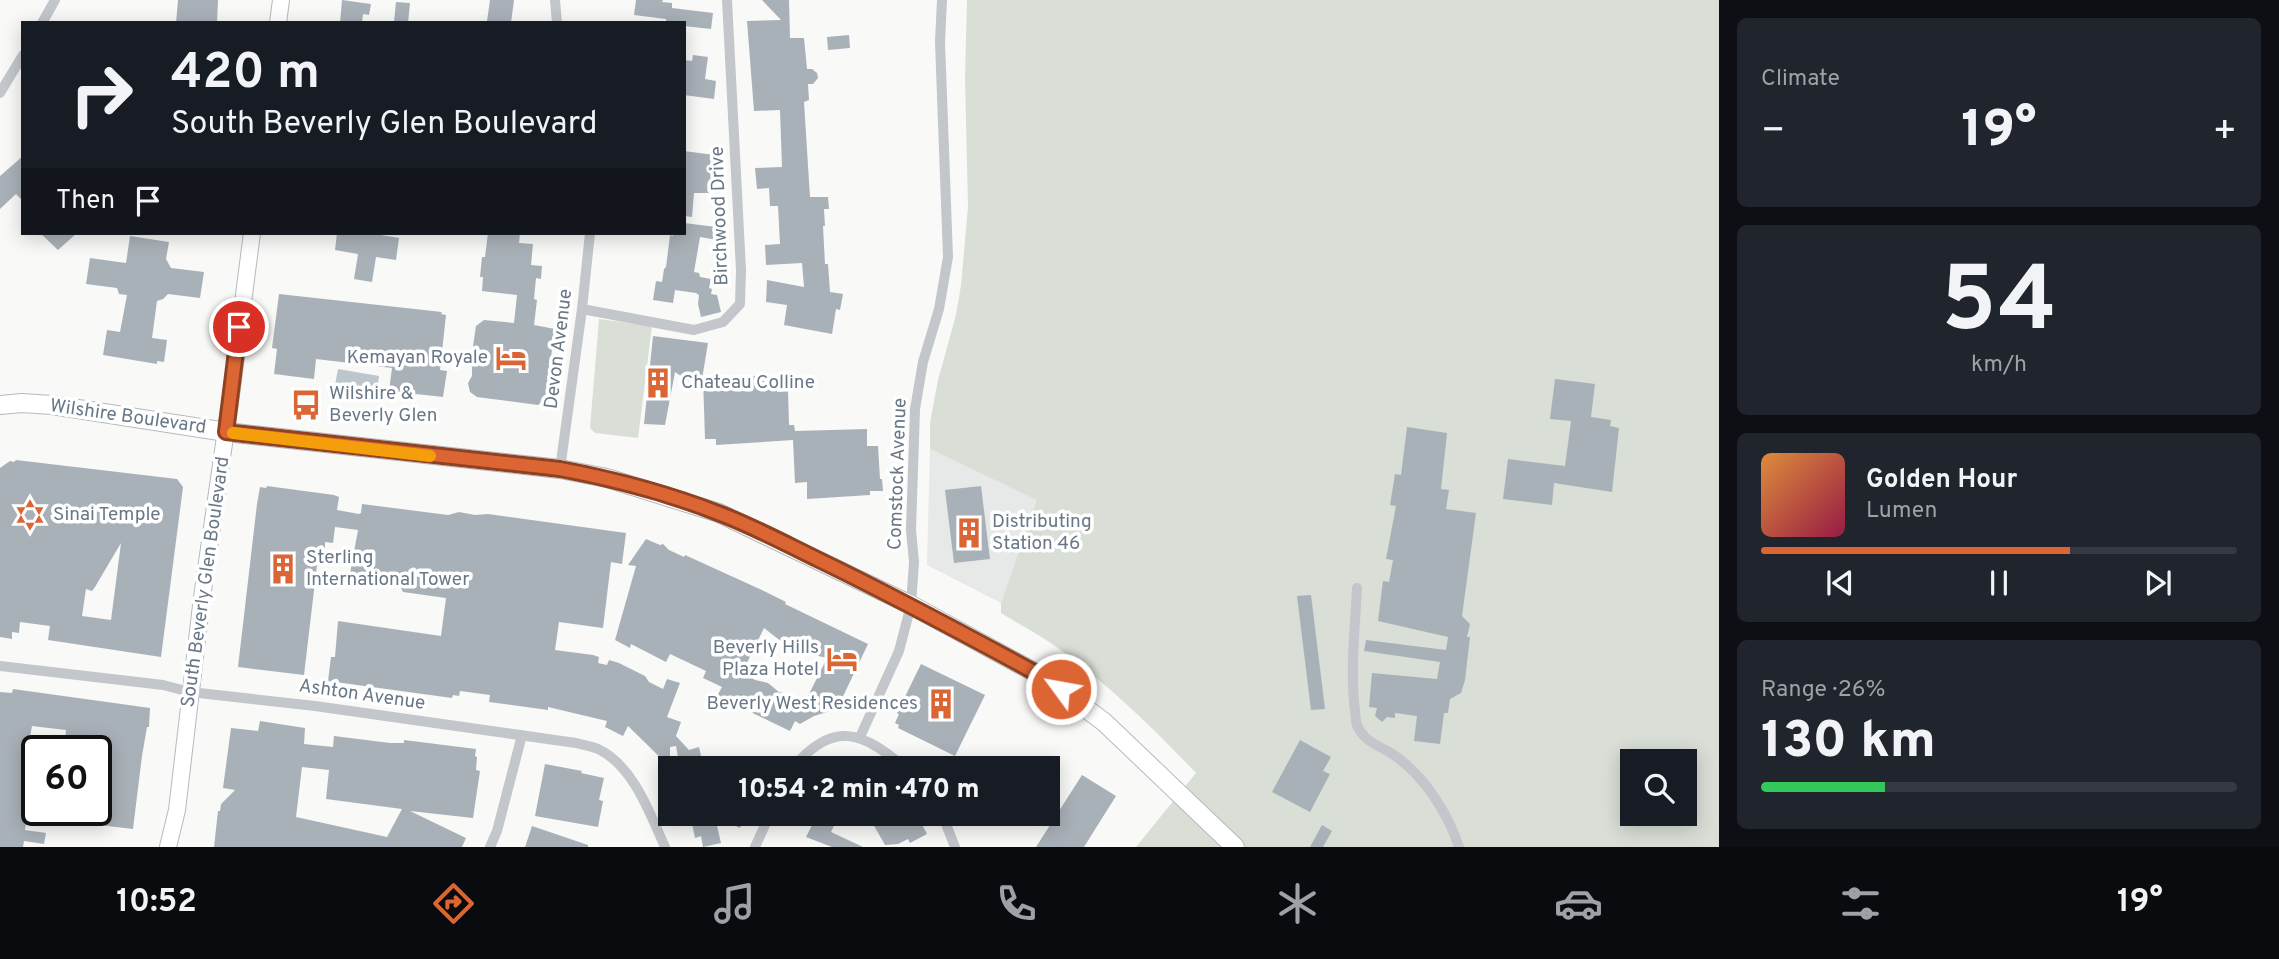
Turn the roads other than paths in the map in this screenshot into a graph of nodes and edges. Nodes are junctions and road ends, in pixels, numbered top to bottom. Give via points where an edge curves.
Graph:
1 (55, 0) edge
2 (281, 0) edge
3 (555, 0) edge
4 (727, 0) edge
5 (942, 0) edge
6 (43, 21) edge
7 (278, 21) edge
8 (557, 21) edge
9 (21, 58) edge
10 (0, 93) edge
11 (251, 235) edge
12 (590, 235) edge
13 (582, 309) junction
14 (0, 405) edge
15 (226, 432) junction
16 (560, 469) junction
17 (1357, 588) dead end
18 (911, 605) junction
19 (0, 666) edge
20 (190, 692) junction
21 (522, 735) junction
22 (860, 737) junction
23 (804, 756) edge
24 (888, 756) edge
25 (765, 826) edge
26 (947, 826) edge
27 (168, 847) edge
28 (490, 847) edge
29 (665, 847) edge
30 (755, 847) edge
31 (955, 847) edge
32 (1235, 847) edge
33 (1458, 847) edge

1 - 6 street
2 - 7 main road
3 - 8 street
4 - 13 street, Birchwood Drive via 740,304 723,322 694,330
5 - 18 street, Comstock Avenue via 948,257 915,409
9 - 10 street
11 - 15 main road, South Beverly Glen Boulevard
12 - 13 street, Devon Avenue
13 - 16 street, Devon Avenue
14 - 15 main road, Wilshire Boulevard via 52,405
15 - 16 main road, Wilshire Boulevard
15 - 20 main road, South Beverly Glen Boulevard
16 - 18 main road, Wilshire Boulevard via 607,478 719,513
17 - 33 street via 1352,684 1357,727 1413,771 1431,792 1452,826
18 - 22 street, Comstock Avenue via 899,651
18 - 32 main road, Wilshire Boulevard via 1076,699
19 - 20 street, Ashton Avenue
20 - 21 street, Ashton Avenue
20 - 27 main road, South Beverly Glen Boulevard via 177,810
21 - 28 street
21 - 29 street, Ashton Avenue via 588,746 620,765 643,798
22 - 23 street via 846,734 820,743
22 - 24 street
25 - 30 street
26 - 31 street

